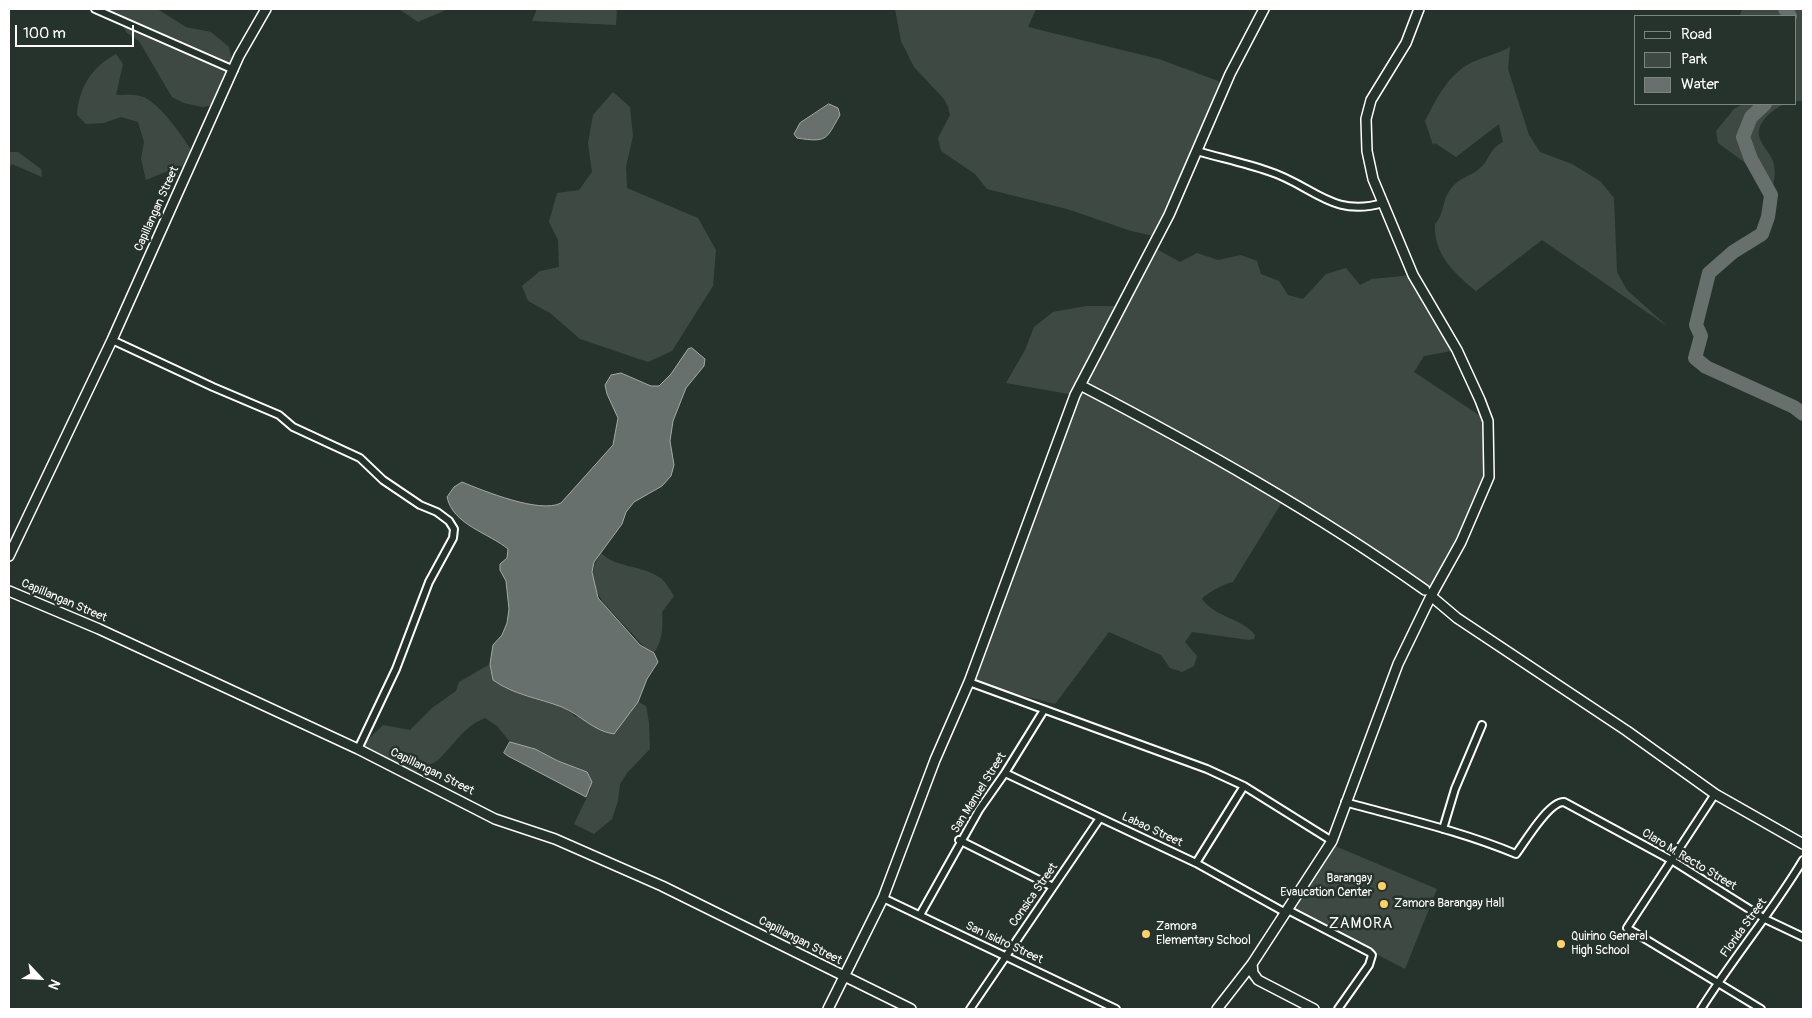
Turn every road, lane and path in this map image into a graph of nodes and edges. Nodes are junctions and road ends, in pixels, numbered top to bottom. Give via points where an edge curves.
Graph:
1 (95, 9) edge
2 (266, 9) edge
3 (1264, 9) edge
4 (1420, 9) edge
5 (234, 70) junction
6 (1197, 151) junction
7 (1383, 203) junction
8 (112, 340) junction
9 (1080, 385) junction
10 (9, 556) edge
11 (9, 591) edge
12 (1428, 593) junction
13 (969, 682) junction
14 (1044, 710) junction
15 (1482, 725) dead end
16 (358, 749) junction
17 (1005, 773) junction
18 (1244, 786) junction
19 (1715, 794) junction
20 (1345, 802) junction
21 (1100, 818) junction
22 (1443, 829) junction
23 (960, 840) junction
24 (1332, 841) junction
25 (1803, 844) edge
26 (1803, 860) edge
27 (1673, 861) junction
28 (1196, 863) junction
29 (1053, 887) junction
30 (883, 898) junction
31 (1287, 911) junction
32 (920, 915) junction
33 (1765, 918) junction
34 (1803, 937) edge
35 (1006, 956) junction
36 (1252, 964) junction
37 (844, 977) junction
38 (1718, 982) junction
39 (828, 1009) edge
40 (911, 1009) edge
41 (970, 1009) edge
42 (1116, 1009) edge
43 (1217, 1009) edge
44 (1314, 1009) edge
45 (1338, 1009) edge
46 (1701, 1009) edge
47 (1761, 1009) edge

1 - 5 street
2 - 5 street, Capillangan Street
3 - 6 street via 1230,74
4 - 7 street via 1406,43 1371,100 1366,119 1367,151
5 - 8 street, Capillangan Street
6 - 7 street via 1274,173 1330,202 1366,208
6 - 9 street via 1162,230
7 - 12 street via 1413,275 1457,350 1488,421 1489,477 1462,542
8 - 10 street, Capillangan Street
8 - 16 street via 279,415 293,427 348,452 452,525 453,538 432,577 396,669
9 - 12 street via 1247,475 1362,545
9 - 13 street
11 - 16 street, Capillangan Street via 99,629
12 - 19 street via 1457,618
12 - 20 street
13 - 14 street
13 - 30 street
14 - 17 street, San Manuel Street
14 - 18 street via 1161,750
15 - 22 street
16 - 37 street, Capillangan Street via 495,819 556,839 662,886
17 - 21 street, Labao Street
17 - 23 street, San Manuel Street
18 - 24 street
18 - 28 street
19 - 25 street
19 - 27 street
20 - 22 street
20 - 24 street
21 - 28 street, Labao Street
21 - 29 street, Consica Street
22 - 27 street, Claro M. Recto Street via 1516,854 1548,810 1564,802
23 - 29 street
23 - 32 street, San Manuel Street
24 - 31 street
26 - 33 street, Florida Street
27 - 33 street, Claro M. Recto Street
27 - 38 street via 1628,928
28 - 31 street, Labao Street
29 - 35 street, Consica Street
30 - 32 street, San Isidro Street
30 - 37 street
31 - 36 street
31 - 45 street, Labao Street via 1372,955 1369,965
32 - 35 street, San Isidro Street
33 - 34 street, Claro M. Recto Street
33 - 38 street, Florida Street
35 - 41 street, Consica Street
35 - 42 street, San Isidro Street
36 - 43 street
36 - 44 street via 1253,974 1258,980
37 - 39 street
37 - 40 street, Capillangan Street
38 - 46 street, Florida Street
38 - 47 street

